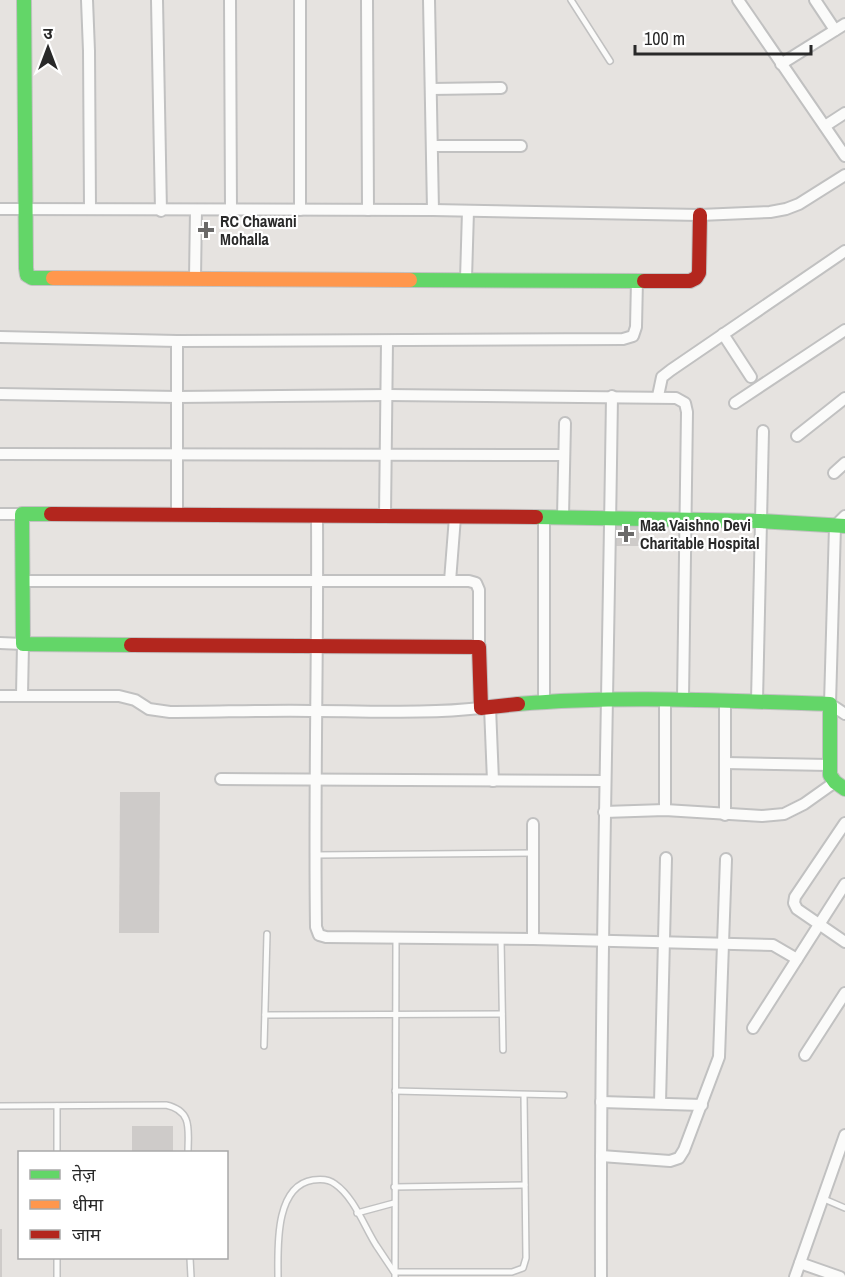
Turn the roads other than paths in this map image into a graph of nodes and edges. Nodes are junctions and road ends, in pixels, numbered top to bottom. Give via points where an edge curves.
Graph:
1 (24, 0) edge
2 (87, 0) edge
3 (157, 0) edge
4 (230, 0) edge
5 (300, 0) edge
6 (367, 0) edge
7 (429, 0) edge
8 (571, 0) edge
9 (738, 0) edge
10 (815, 0) edge
11 (840, 27) edge
12 (610, 61) dead end
13 (781, 64) junction
14 (501, 88) dead end
15 (431, 89) junction
16 (845, 113) edge
17 (825, 126) junction
18 (432, 146) junction
19 (521, 146) dead end
20 (845, 156) edge
21 (845, 175) edge
22 (0, 209) edge
23 (25, 209) junction
24 (90, 209) junction
25 (196, 210) junction
26 (231, 210) junction
27 (300, 210) junction
28 (368, 210) junction
29 (433, 210) junction
30 (161, 211) junction
31 (468, 211) junction
32 (700, 215) junction
33 (845, 251) edge
34 (195, 278) junction
35 (466, 279) junction
36 (637, 280) junction
37 (845, 330) edge
38 (723, 334) junction
39 (0, 338) edge
40 (177, 341) junction
41 (387, 341) junction
42 (751, 377) dead end
43 (0, 394) edge
44 (388, 395) junction
45 (612, 396) junction
46 (658, 396) junction
47 (177, 397) junction
48 (845, 398) edge
49 (735, 403) dead end
50 (565, 423) dead end
51 (763, 430) dead end
52 (796, 436) dead end
53 (387, 453) junction
54 (0, 454) edge
55 (176, 454) junction
56 (564, 455) junction
57 (845, 464) edge
58 (834, 473) dead end
59 (0, 514) edge
60 (22, 514) junction
61 (177, 515) junction
62 (386, 516) junction
63 (317, 517) junction
64 (455, 517) junction
65 (563, 517) junction
66 (544, 518) junction
67 (610, 519) junction
68 (686, 519) junction
69 (760, 521) junction
70 (842, 523) edge
71 (23, 581) junction
72 (450, 581) junction
73 (317, 582) junction
74 (839, 586) edge
75 (0, 644) edge
76 (23, 644) junction
77 (317, 646) junction
78 (479, 647) junction
79 (22, 695) junction
80 (0, 696) edge
81 (665, 699) junction
82 (683, 699) junction
83 (608, 700) junction
84 (725, 700) junction
85 (757, 701) junction
86 (544, 702) junction
87 (830, 704) junction
88 (486, 707) junction
89 (317, 711) junction
90 (845, 714) edge
91 (725, 763) junction
92 (829, 765) junction
93 (221, 779) dead end
94 (316, 780) junction
95 (493, 781) junction
96 (605, 781) junction
97 (840, 786) edge
98 (665, 810) junction
99 (604, 812) junction
100 (725, 815) junction
101 (533, 824) dead end
102 (845, 824) edge
103 (533, 853) junction
104 (315, 855) junction
105 (666, 858) dead end
106 (726, 859) dead end
107 (845, 884) edge
108 (819, 924) junction
109 (267, 934) dead end
110 (396, 939) junction
111 (501, 939) junction
112 (533, 939) junction
113 (603, 940) junction
114 (664, 942) junction
115 (845, 942) edge
116 (724, 944) junction
117 (797, 959) junction
118 (845, 993) edge
119 (396, 1014) junction
120 (502, 1014) junction
121 (265, 1015) junction
122 (753, 1028) dead end
123 (264, 1046) dead end
124 (503, 1050) dead end
125 (805, 1055) dead end
126 (395, 1091) junction
127 (524, 1095) junction
128 (564, 1095) dead end
129 (601, 1102) junction
130 (660, 1103) junction
131 (702, 1105) junction
132 (0, 1106) edge
133 (57, 1106) junction
134 (845, 1135) edge
135 (57, 1151) edge
136 (188, 1151) edge
137 (601, 1156) junction
138 (525, 1185) junction
139 (394, 1186) junction
140 (824, 1199) junction
141 (394, 1203) junction
142 (845, 1208) edge
143 (357, 1213) junction
144 (57, 1259) edge
145 (190, 1259) edge
146 (800, 1263) junction
147 (394, 1275) edge
148 (57, 1277) edge
149 (191, 1277) edge
150 (278, 1277) edge
151 (601, 1277) edge
152 (795, 1277) edge
153 (840, 1277) edge

1 - 23 street
2 - 24 street
3 - 30 street
4 - 26 street
5 - 27 street
6 - 28 street
7 - 15 street
8 - 12 lane
9 - 13 street
10 - 11 street
11 - 13 street
13 - 17 street
14 - 15 street
15 - 18 street
16 - 17 street
17 - 20 street
18 - 19 street
18 - 29 street
21 - 32 street via 786,209
22 - 23 street
23 - 24 street
23 - 34 street via 26,268 32,278
24 - 30 street
25 - 26 street
25 - 30 street
25 - 34 street
26 - 27 street
27 - 28 street
28 - 29 street
29 - 31 street
31 - 32 street
31 - 35 street
32 - 36 street via 700,265 696,278
33 - 38 street
34 - 35 street
35 - 36 street
36 - 41 street via 636,327 633,336 622,339
37 - 49 street
38 - 42 street
38 - 46 street via 662,377
39 - 40 street
40 - 41 street
40 - 47 street
41 - 44 street
43 - 47 street
44 - 45 street
44 - 47 street
44 - 53 street
45 - 46 street
45 - 67 street
46 - 68 street via 685,403
47 - 55 street
48 - 52 street
50 - 56 street
51 - 69 street
53 - 55 street
53 - 56 street
53 - 62 street
54 - 55 street
55 - 61 street
56 - 65 street
57 - 58 street
59 - 60 street
60 - 61 street
60 - 71 street
61 - 63 street
62 - 63 street
62 - 64 street
63 - 73 street
64 - 66 street
64 - 72 street
65 - 66 street
65 - 67 street
66 - 86 street
67 - 68 street
67 - 83 street
68 - 69 street
68 - 82 street
69 - 70 street
69 - 85 street
70 - 74 street
71 - 73 street
71 - 76 street
72 - 73 street
72 - 78 street via 476,583
73 - 77 street
74 - 87 street
75 - 76 street
76 - 77 street
76 - 79 street
77 - 78 street
77 - 89 street
78 - 88 street
79 - 80 street
79 - 89 street via 119,696 149,709 170,712
81 - 82 street
81 - 83 street
81 - 98 street
82 - 84 street
83 - 86 street
83 - 96 street
84 - 85 street
84 - 91 street
85 - 87 street
86 - 88 street
87 - 90 street
87 - 92 street
88 - 89 street via 441,712
88 - 95 street
89 - 94 street
91 - 92 street
91 - 100 street
92 - 97 street via 830,775
93 - 94 street
94 - 95 street
94 - 104 street
95 - 96 street
96 - 99 street
97 - 100 street via 784,813
98 - 99 street
98 - 100 street
99 - 113 street
101 - 103 street
102 - 108 street via 795,897 796,909
103 - 104 lane
103 - 112 street
104 - 110 street via 319,935
105 - 114 street
106 - 116 street
107 - 108 street
108 - 115 street
108 - 117 street
109 - 121 lane
110 - 111 street
110 - 119 lane
111 - 112 street
111 - 120 lane
112 - 113 street
113 - 114 street
113 - 129 street
114 - 116 street
114 - 130 street
116 - 117 street via 773,945
116 - 131 street via 719,1057
117 - 122 street
118 - 125 street
119 - 120 lane
119 - 121 lane
119 - 126 lane
120 - 124 lane
121 - 123 lane
126 - 127 lane
126 - 139 lane
127 - 128 lane
127 - 138 lane
129 - 130 street
129 - 137 street
130 - 131 street
131 - 137 street via 679,1158 670,1161
132 - 133 lane
133 - 135 lane
133 - 136 lane via 176,1108 188,1124
134 - 140 street
137 - 151 street
138 - 139 lane
138 - 147 lane via 523,1268 512,1272
139 - 141 lane
140 - 142 lane
140 - 146 street
141 - 143 lane
141 - 147 lane
143 - 147 lane
143 - 150 lane via 333,1182 319,1179 296,1188 281,1216
144 - 148 lane
145 - 149 lane
146 - 152 street
146 - 153 street

